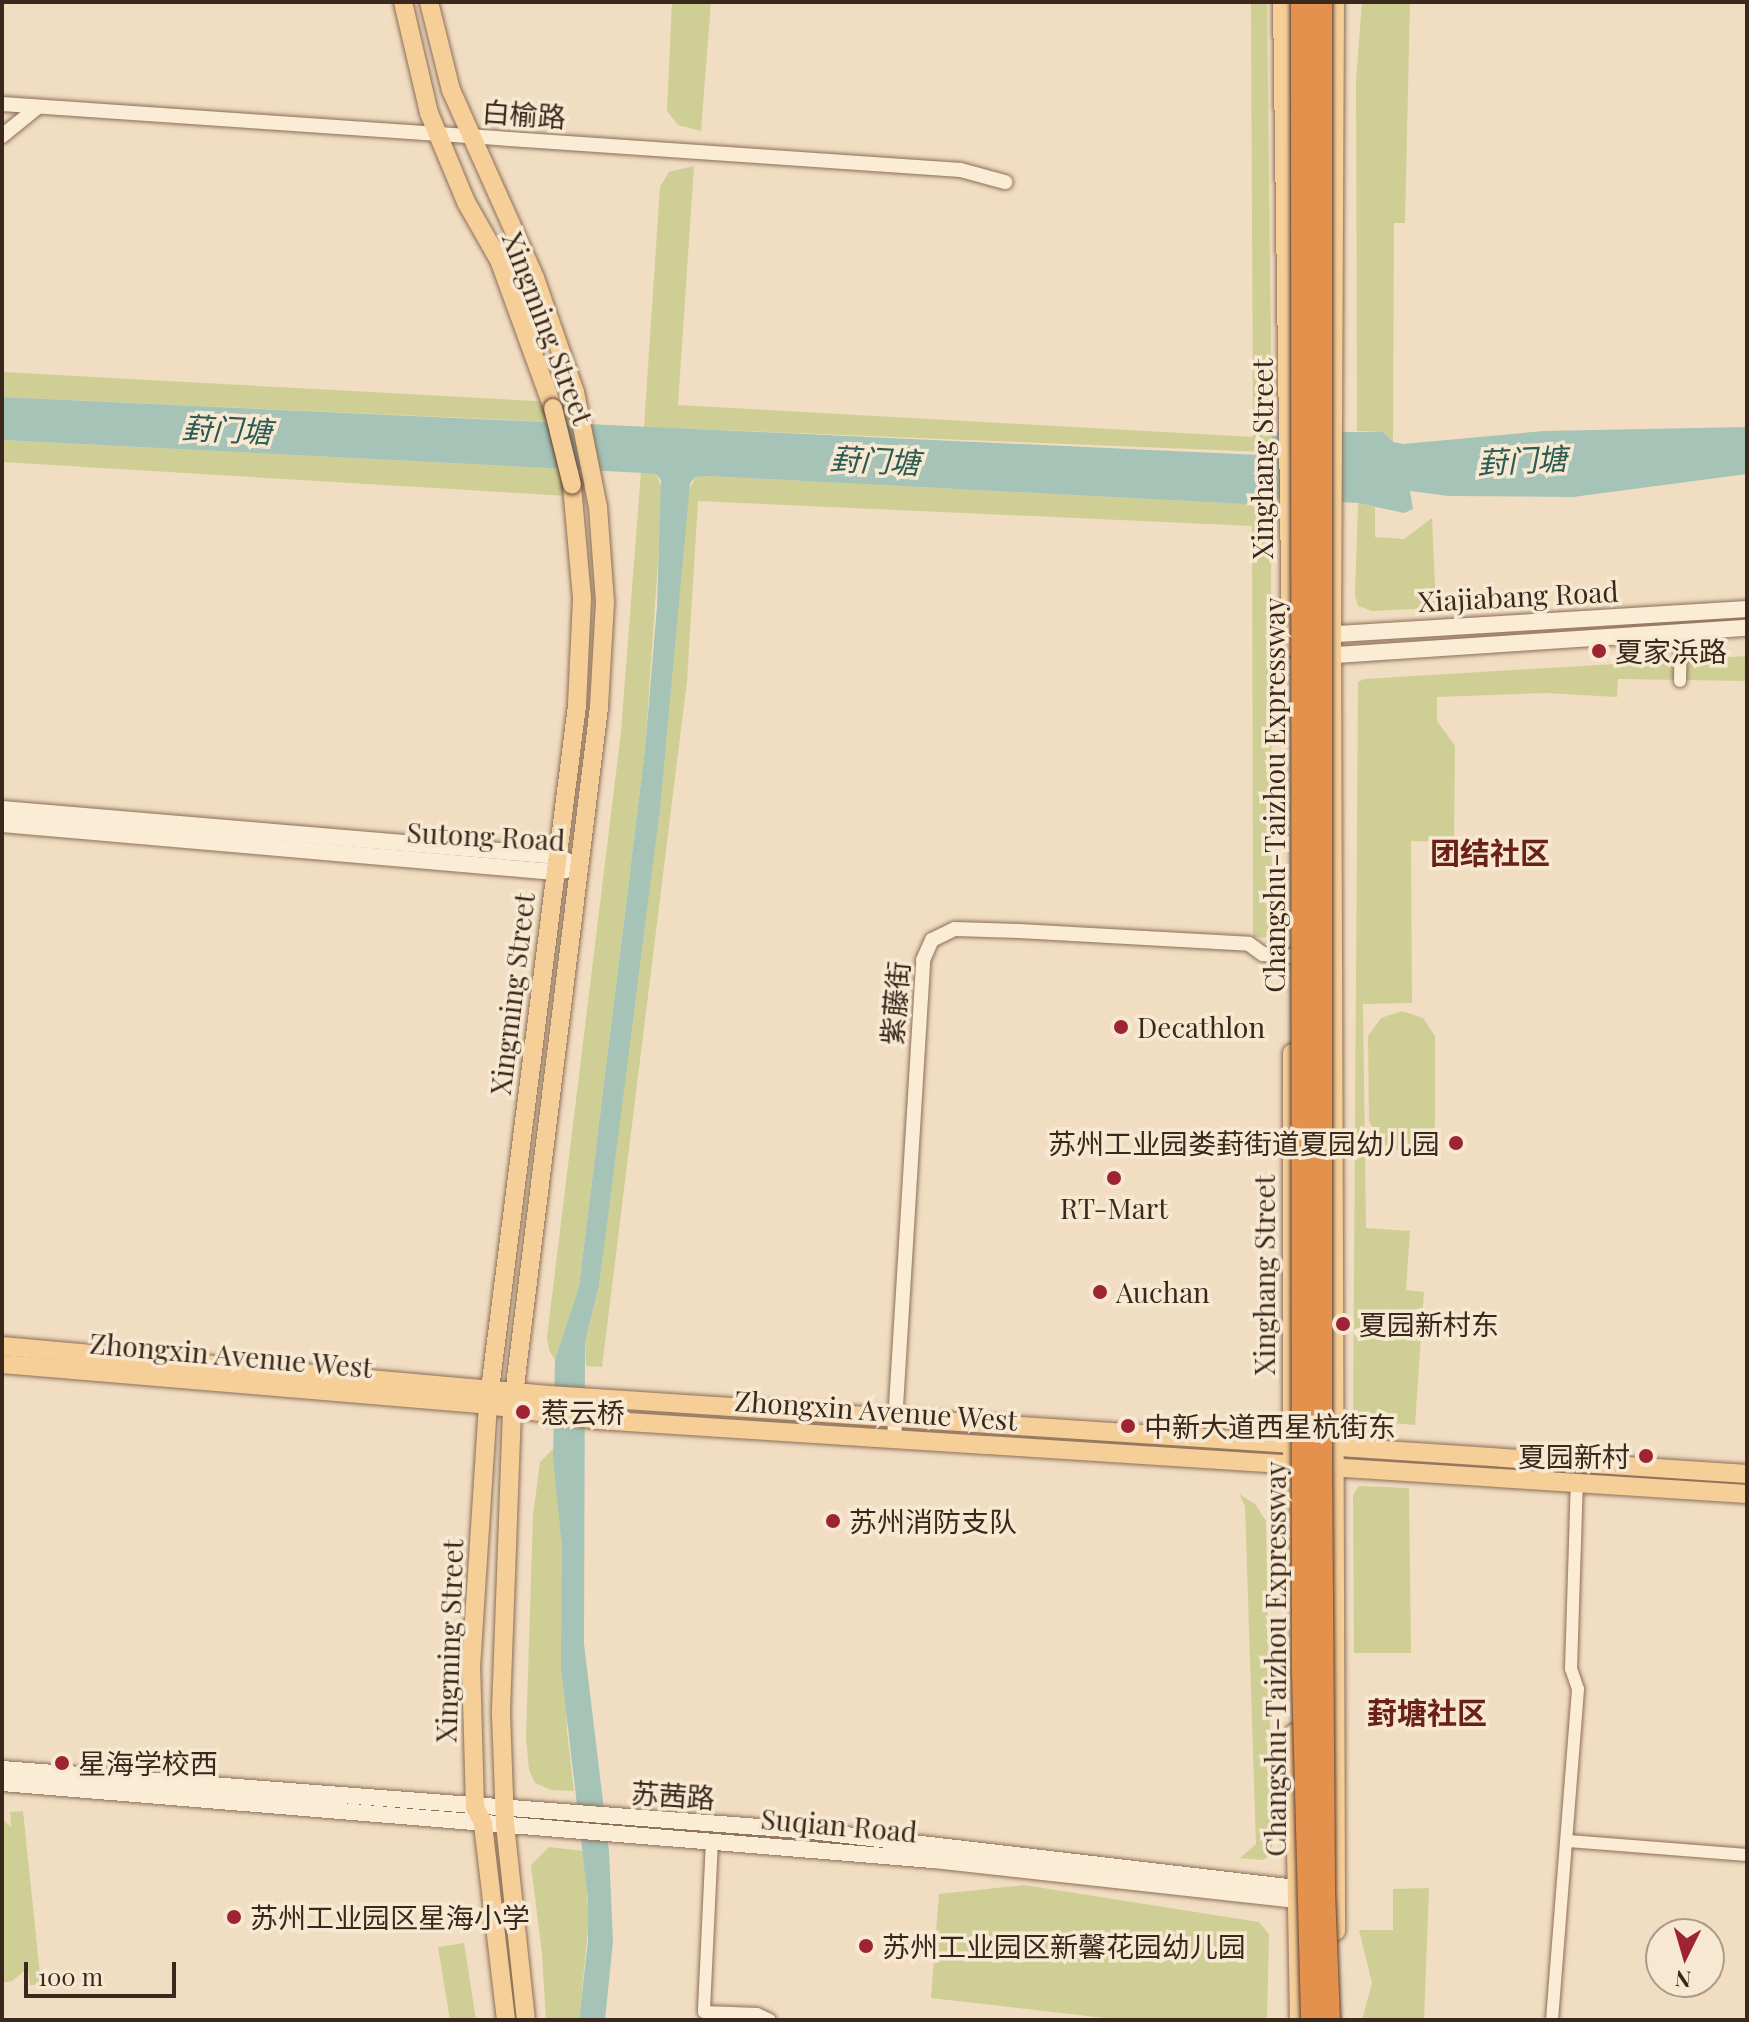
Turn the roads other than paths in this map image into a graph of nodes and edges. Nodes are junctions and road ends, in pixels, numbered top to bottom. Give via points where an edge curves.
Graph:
1 (403, 2) edge
2 (429, 2) edge
3 (1282, 2) edge
4 (1302, 2) edge
5 (1321, 2) edge
6 (1335, 2) edge
7 (2, 104) edge
8 (38, 107) junction
9 (438, 134) junction
10 (2, 136) edge
11 (471, 136) junction
12 (1005, 182) dead end
13 (1747, 609) edge
14 (1567, 620) junction
15 (1747, 628) edge
16 (1681, 632) junction
17 (1332, 634) junction
18 (1291, 637) junction
19 (1568, 639) junction
20 (1333, 655) junction
21 (1292, 657) junction
22 (1680, 681) dead end
23 (2, 809) edge
24 (2, 824) edge
25 (556, 864) junction
26 (579, 867) junction
27 (1292, 956) junction
28 (1292, 1281) junction
29 (2, 1346) edge
30 (2, 1364) edge
31 (489, 1398) junction
32 (513, 1401) junction
33 (895, 1418) junction
34 (894, 1439) junction
35 (1292, 1444) junction
36 (1313, 1445) junction
37 (1333, 1447) junction
38 (1291, 1465) junction
39 (1313, 1466) junction
40 (1333, 1468) junction
41 (1747, 1474) edge
42 (1577, 1483) junction
43 (1747, 1494) edge
44 (1334, 1656) junction
45 (2, 1769) edge
46 (2, 1783) edge
47 (479, 1815) junction
48 (504, 1816) junction
49 (618, 1824) junction
50 (712, 1840) junction
51 (1568, 1841) junction
52 (1747, 1855) edge
53 (1296, 1893) junction
54 (1335, 1898) junction
55 (506, 2020) edge
56 (526, 2020) edge
57 (770, 2020) edge
58 (1299, 2020) edge
59 (1312, 2020) edge
60 (1329, 2020) edge
61 (1337, 2020) edge
62 (1552, 2020) edge

1 - 9 main road, Xingming Street
2 - 11 main road, Xingming Street via 451,90
3 - 18 main road, Xinghang Street
4 - 59 highway, Changshu-Taizhou Expressway, bridge via 1303,1674
5 - 60 highway, Changshu-Taizhou Expressway, bridge via 1321,1473
6 - 17 main road
7 - 8 street, 白榆路
8 - 9 street, 白榆路
8 - 10 street
9 - 11 street, 白榆路
9 - 25 main road, Xingming Street, bridge via 466,202 499,260 553,408 572,485 582,648
11 - 12 street, 白榆路 via 961,170
11 - 26 main road, Xingming Street via 535,278 578,410 593,485 605,602 603,661
13 - 14 main road, Xiajiabang Road
14 - 17 main road, Xiajiabang Road
14 - 19 main road
15 - 16 main road, Xiajiabang Road
16 - 19 main road, Xiajiabang Road
16 - 22 street
17 - 18 main road, Xiajiabang Road
17 - 20 main road
18 - 21 main road, Xinghang Street
19 - 20 main road, Xiajiabang Road
20 - 21 main road, Xiajiabang Road
20 - 37 main road
21 - 27 main road, Xinghang Street
23 - 25 main road, Sutong Road
24 - 25 main road, Sutong Road
25 - 26 main road, Sutong Road
25 - 31 main road, Xingming Street
26 - 32 main road, Xingming Street
27 - 28 main road, Xinghang Street
27 - 33 street, 紫藤街 via 1263,954 1249,944 1019,931 955,929 932,940 923,960
28 - 35 main road, Xinghang Street
28 - 36 main road via 1313,1316
29 - 31 main road, Zhongxin Avenue West
30 - 31 main road, Zhongxin Avenue West
31 - 32 main road, Zhongxin Avenue West
31 - 47 main road, Xingming Street via 471,1667
32 - 33 main road, Zhongxin Avenue West via 549,1395
32 - 34 main road, Zhongxin Avenue West via 549,1416
32 - 48 main road, Xingming Street via 501,1667
33 - 34 street, 紫藤街
33 - 35 main road, Zhongxin Avenue West
34 - 38 main road, Zhongxin Avenue West
35 - 36 main road, Zhongxin Avenue West
35 - 38 main road, Xinghang Street
35 - 39 main road
36 - 37 main road, Zhongxin Avenue West
36 - 40 main road
37 - 40 main road
37 - 41 main road, Zhongxin Avenue West
38 - 39 main road, Zhongxin Avenue West
38 - 53 main road, Xinghang Street
39 - 40 main road, Zhongxin Avenue West
39 - 44 main road via 1314,1633
40 - 42 main road, Zhongxin Avenue West
40 - 44 main road
42 - 43 main road, Zhongxin Avenue West
42 - 51 street via 1571,1669 1578,1689
44 - 54 main road
45 - 47 main road
46 - 47 main road
47 - 48 main road
47 - 55 main road, Xingming Street
48 - 49 main road, 苏茜路
48 - 56 main road, Xingming Street
49 - 50 main road, Suqian Road
49 - 53 main road, 苏茜路 via 825,1832
50 - 53 main road, Suqian Road
50 - 57 street via 704,2012 757,2014
51 - 52 street
51 - 62 street
53 - 54 main road, 苏茜路
53 - 58 main road, Xinghang Street
54 - 61 main road

